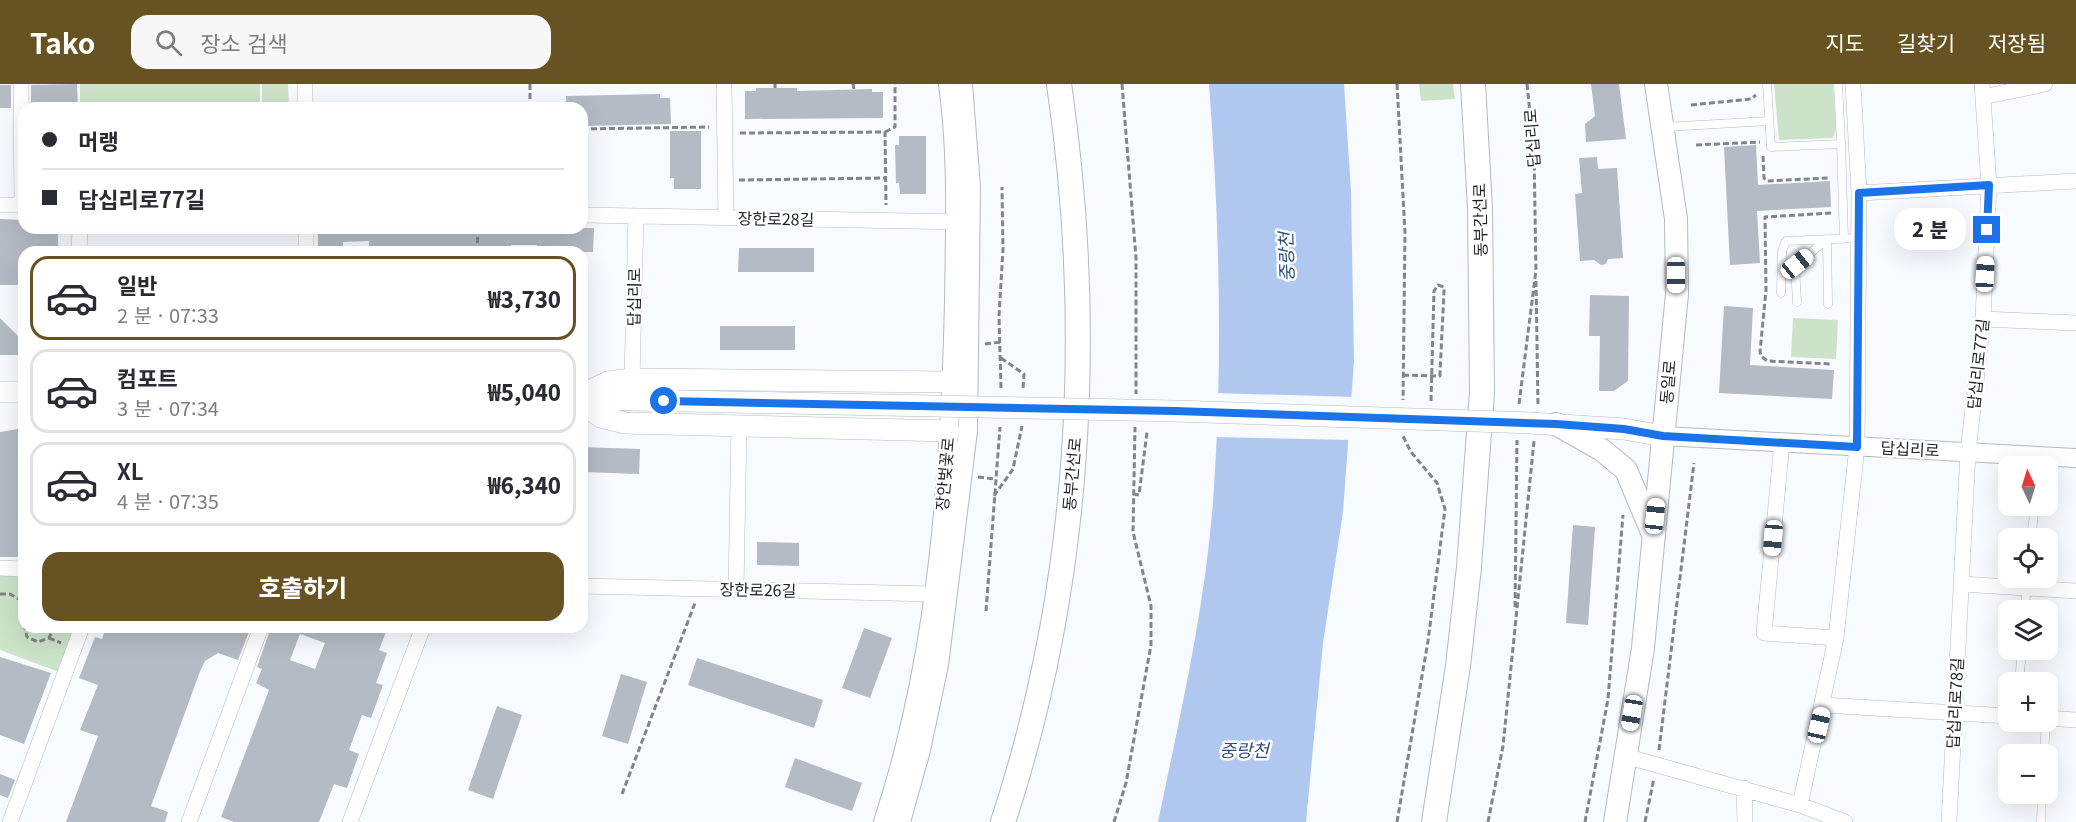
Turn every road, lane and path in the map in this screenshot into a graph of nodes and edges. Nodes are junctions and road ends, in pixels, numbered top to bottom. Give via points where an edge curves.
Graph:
1 (21, 84) edge
2 (304, 84) edge
3 (530, 84) edge
4 (724, 84) edge
5 (853, 84) edge
6 (895, 84) edge
7 (948, 84) edge
8 (963, 84) edge
9 (1059, 84) edge
10 (1122, 84) edge
11 (1397, 84) edge
12 (1473, 84) edge
13 (1527, 84) edge
14 (1656, 84) edge
15 (1767, 84) edge
16 (1838, 84) edge
17 (1853, 84) edge
18 (2045, 84) edge
19 (854, 89) dead end
20 (1756, 90) dead end
21 (1983, 90) edge
22 (21, 102) edge
23 (305, 102) edge
24 (530, 102) edge
25 (1690, 105) dead end
26 (1769, 121) junction
27 (714, 127) dead end
28 (1663, 127) junction
29 (588, 129) edge
30 (885, 132) junction
31 (734, 133) dead end
32 (1762, 144) dead end
33 (1841, 144) junction
34 (1696, 145) dead end
35 (1763, 154) dead end
36 (886, 178) junction
37 (1828, 178) dead end
38 (737, 180) dead end
39 (2076, 181) edge
40 (1989, 185) junction
41 (1002, 187) dead end
42 (1859, 193) junction
43 (0, 205) edge
44 (18, 205) edge
45 (886, 207) dead end
46 (588, 215) edge
47 (636, 216) junction
48 (726, 218) junction
49 (963, 222) junction
50 (1851, 238) junction
51 (1827, 239) junction
52 (1536, 270) junction
53 (1781, 293) dead end
54 (1797, 302) dead end
55 (1828, 304) dead end
56 (1983, 319) junction
57 (2076, 323) edge
58 (1001, 342) junction
59 (981, 344) dead end
60 (1403, 375) junction
61 (632, 379) junction
62 (951, 382) junction
63 (1001, 388) dead end
64 (588, 391) edge
65 (588, 399) edge
66 (1136, 402) dead end
67 (1431, 404) dead end
68 (1403, 405) dead end
69 (588, 408) edge
70 (1528, 423) junction
71 (1556, 424) junction
72 (1135, 425) dead end
73 (739, 427) junction
74 (1000, 427) dead end
75 (1403, 430) dead end
76 (949, 431) junction
77 (1147, 432) dead end
78 (1663, 436) junction
79 (1782, 442) junction
80 (1857, 447) junction
81 (1968, 452) junction
82 (2000, 456) edge
83 (2076, 458) edge
84 (2058, 459) edge
85 (1694, 463) dead end
86 (973, 477) dead end
87 (994, 479) junction
88 (1133, 494) junction
89 (1624, 507) dead end
90 (1653, 535) junction
91 (0, 568) edge
92 (18, 569) edge
93 (1998, 583) edge
94 (1962, 584) junction
95 (588, 586) edge
96 (2058, 588) edge
97 (736, 589) junction
98 (2076, 591) edge
99 (0, 594) edge
100 (933, 594) junction
101 (18, 599) edge
102 (695, 601) dead end
103 (986, 611) dead end
104 (1515, 624) junction
105 (26, 633) edge
106 (51, 633) edge
107 (80, 633) edge
108 (259, 633) edge
109 (421, 633) edge
110 (1836, 638) junction
111 (1823, 705) junction
112 (1954, 712) junction
113 (1998, 715) edge
114 (2058, 720) edge
115 (2076, 720) edge
116 (1658, 755) dead end
117 (1625, 756) junction
118 (1655, 774) dead end
119 (1744, 788) junction
120 (622, 794) dead end
121 (2042, 804) edge
122 (1800, 805) junction
123 (10, 822) edge
124 (189, 822) edge
125 (350, 822) edge
126 (883, 822) edge
127 (901, 822) edge
128 (1003, 822) edge
129 (1114, 822) edge
130 (1397, 822) edge
131 (1434, 822) edge
132 (1488, 822) edge
133 (1585, 822) edge
134 (1615, 822) edge
135 (1645, 822) edge
136 (1745, 822) edge
137 (1845, 822) edge
138 (1948, 822) edge
139 (2041, 822) edge

1 - 22 street
2 - 23 street
3 - 24 path
4 - 48 street
5 - 19 path
6 - 30 path via 895,127
7 - 49 street, 장안벚꽃로
8 - 49 street, 장안벚꽃로 via 969,148
9 - 128 highway, 동부간선로 via 1078,287 1075,449 1056,606 1035,707
10 - 66 path via 1136,258
11 - 60 path via 1405,233
12 - 131 highway, 동부간선로 via 1480,208 1482,392 1458,666
13 - 52 path, 답십리로 via 1534,153
14 - 28 main road, 동일로
15 - 26 lane
16 - 33 lane
17 - 42 street
18 - 21 street, 답십리로77길
20 - 25 path via 1751,99
21 - 40 street, 답십리로77길
26 - 28 lane
26 - 33 lane via 1770,143 1775,148
27 - 29 path
28 - 78 main road, 동일로 via 1676,219 1677,294
30 - 31 path
30 - 36 path
32 - 34 path
33 - 50 lane
35 - 37 path via 1767,181
36 - 38 path
36 - 45 path
39 - 40 street
40 - 42 street
40 - 56 street, 답십리로77길
41 - 58 path
42 - 50 street
43 - 44 street
46 - 47 street, 장한로28길
47 - 48 street, 장한로28길
47 - 61 street, 답십리로
48 - 49 street, 장한로28길
49 - 62 street, 장안벚꽃로
49 - 127 street, 장안벚꽃로 via 968,431 939,665
50 - 51 lane
50 - 80 street
51 - 53 lane via 1786,241 1782,251
51 - 54 lane via 1795,266
51 - 55 lane
52 - 70 path
52 - 70 path, 답십리로
56 - 57 street
56 - 81 street, 답십리로77길
58 - 59 path
58 - 63 path
60 - 67 path, bridge via 1440,376 1444,287 1438,285 1434,291
60 - 68 path
61 - 62 main road
61 - 64 main road via 608,382
62 - 76 street, 장안벚꽃로
65 - 70 main road, bridge via 1175,411
69 - 73 main road via 601,417 625,423
70 - 71 main road, 답십리로
70 - 104 path
70 - 104 path
71 - 78 main road, 답십리로
71 - 90 main road via 1602,450 1626,470
72 - 88 path
73 - 76 main road
73 - 97 street
74 - 87 path
75 - 130 path via 1411,452 1437,483 1445,509 1427,652
76 - 100 street, 장안벚꽃로
77 - 88 path via 1139,495
78 - 79 street, 답십리로
78 - 90 main road, 동일로
79 - 80 street, 답십리로
79 - 110 street via 1764,633
80 - 81 street, 답십리로
80 - 110 street
81 - 82 street, 답십리로
81 - 94 street, 답십리로78길
83 - 84 street, 답십리로
85 - 116 path
86 - 87 path
87 - 103 path
88 - 129 path via 1134,540 1151,606 1151,645 1126,783
89 - 133 path via 1608,699
90 - 117 main road, 동일로 via 1643,648
91 - 92 street
93 - 94 street
94 - 112 street, 답십리로78길
95 - 97 street, 장한로26길
96 - 98 street
97 - 100 street, 장한로26길
99 - 101 path
100 - 126 street, 장안벚꽃로 via 914,711
102 - 120 path
104 - 132 path via 1503,746
105 - 106 path via 38,642
107 - 123 street
108 - 124 street
109 - 125 street
110 - 111 street
111 - 112 street
111 - 122 street
112 - 113 street
112 - 138 street, 답십리로78길
114 - 115 street
117 - 119 street
117 - 134 main road, 동일로
118 - 135 path
119 - 122 street
119 - 136 street
121 - 139 lane
122 - 137 street

